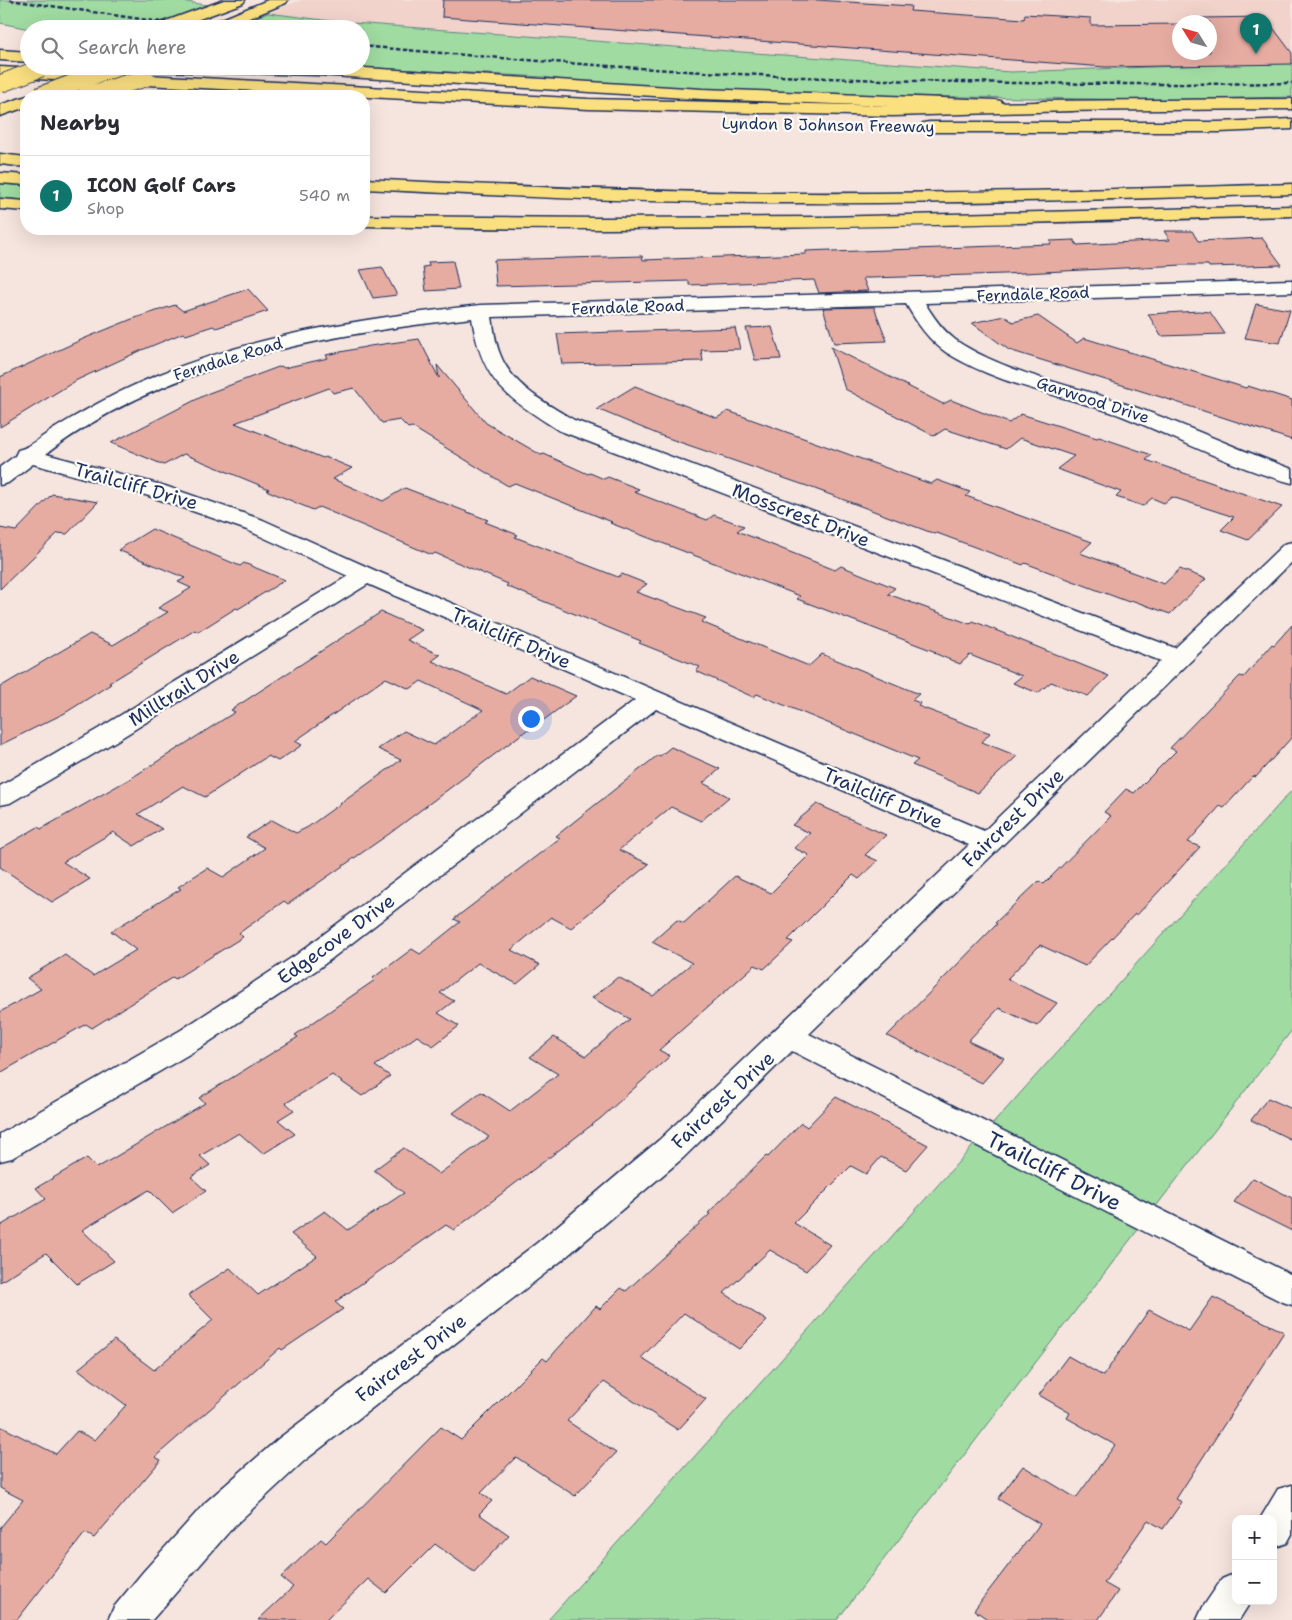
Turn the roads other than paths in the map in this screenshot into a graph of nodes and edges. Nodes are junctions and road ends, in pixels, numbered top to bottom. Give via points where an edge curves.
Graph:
1 (238, 0) edge
2 (281, 0) edge
3 (182, 20) edge
4 (232, 20) edge
5 (0, 55) edge
6 (20, 56) edge
7 (0, 72) edge
8 (20, 73) edge
9 (370, 73) edge
10 (23, 75) edge
11 (55, 75) edge
12 (94, 75) edge
13 (140, 75) edge
14 (0, 84) edge
15 (55, 90) edge
16 (102, 90) edge
17 (106, 90) edge
18 (331, 90) edge
19 (370, 92) edge
20 (20, 104) edge
21 (1292, 104) edge
22 (370, 106) edge
23 (1072, 106) junction
24 (0, 112) edge
25 (1292, 124) edge
26 (0, 159) edge
27 (20, 161) edge
28 (0, 178) edge
29 (20, 180) edge
30 (370, 184) edge
31 (1292, 189) edge
32 (0, 204) edge
33 (384, 204) dead end
34 (20, 206) edge
35 (1292, 211) edge
36 (370, 220) edge
37 (603, 224) junction
38 (1292, 286) edge
39 (913, 299) junction
40 (481, 311) junction
41 (26, 455) junction
42 (1292, 476) edge
43 (0, 478) edge
44 (1292, 549) edge
45 (366, 575) junction
46 (1177, 658) junction
47 (652, 699) junction
48 (0, 798) edge
49 (988, 843) junction
50 (790, 1036) junction
51 (0, 1149) edge
52 (1292, 1291) edge
53 (1292, 1501) edge
54 (1277, 1525) edge
55 (1232, 1597) edge
56 (128, 1620) edge
57 (1218, 1620) edge

1 - 3 main road
2 - 4 main road
5 - 6 main road
7 - 8 main road
9 - 23 main road via 771,97
10 - 14 main road, bridge
11 - 18 main road
12 - 15 main road, bridge
13 - 16 main road, bridge
14 - 17 main road
19 - 23 main road via 588,104 893,111
20 - 24 main road
21 - 23 main road
22 - 25 main road, Lyndon B Johnson Freeway via 559,117 909,127
26 - 27 main road
28 - 29 main road
30 - 31 main road via 576,194 783,198 1036,197
32 - 34 main road
33 - 37 main road
35 - 37 main road via 834,223
36 - 37 main road
38 - 39 street, Ferndale Road
39 - 40 street, Ferndale Road
39 - 42 street, Garwood Drive via 928,326 954,347 986,364 1158,422
40 - 41 street, Ferndale Road via 419,317 323,333 212,361 140,389 82,419
40 - 46 street, Mosscrest Drive via 491,359 509,386 566,425
41 - 43 street, Ferndale Road
41 - 45 street, Trailcliff Drive via 218,511
44 - 46 street, Faircrest Drive
45 - 47 street, Trailcliff Drive
45 - 48 street, Milltrail Drive
46 - 49 street, Faircrest Drive
47 - 49 street, Trailcliff Drive
47 - 51 street, Edgecove Drive via 299,968 192,1038
49 - 50 street, Faircrest Drive
50 - 52 street, Trailcliff Drive
50 - 56 street, Faircrest Drive via 671,1149 549,1252 291,1450 220,1514
53 - 54 street
55 - 57 street

